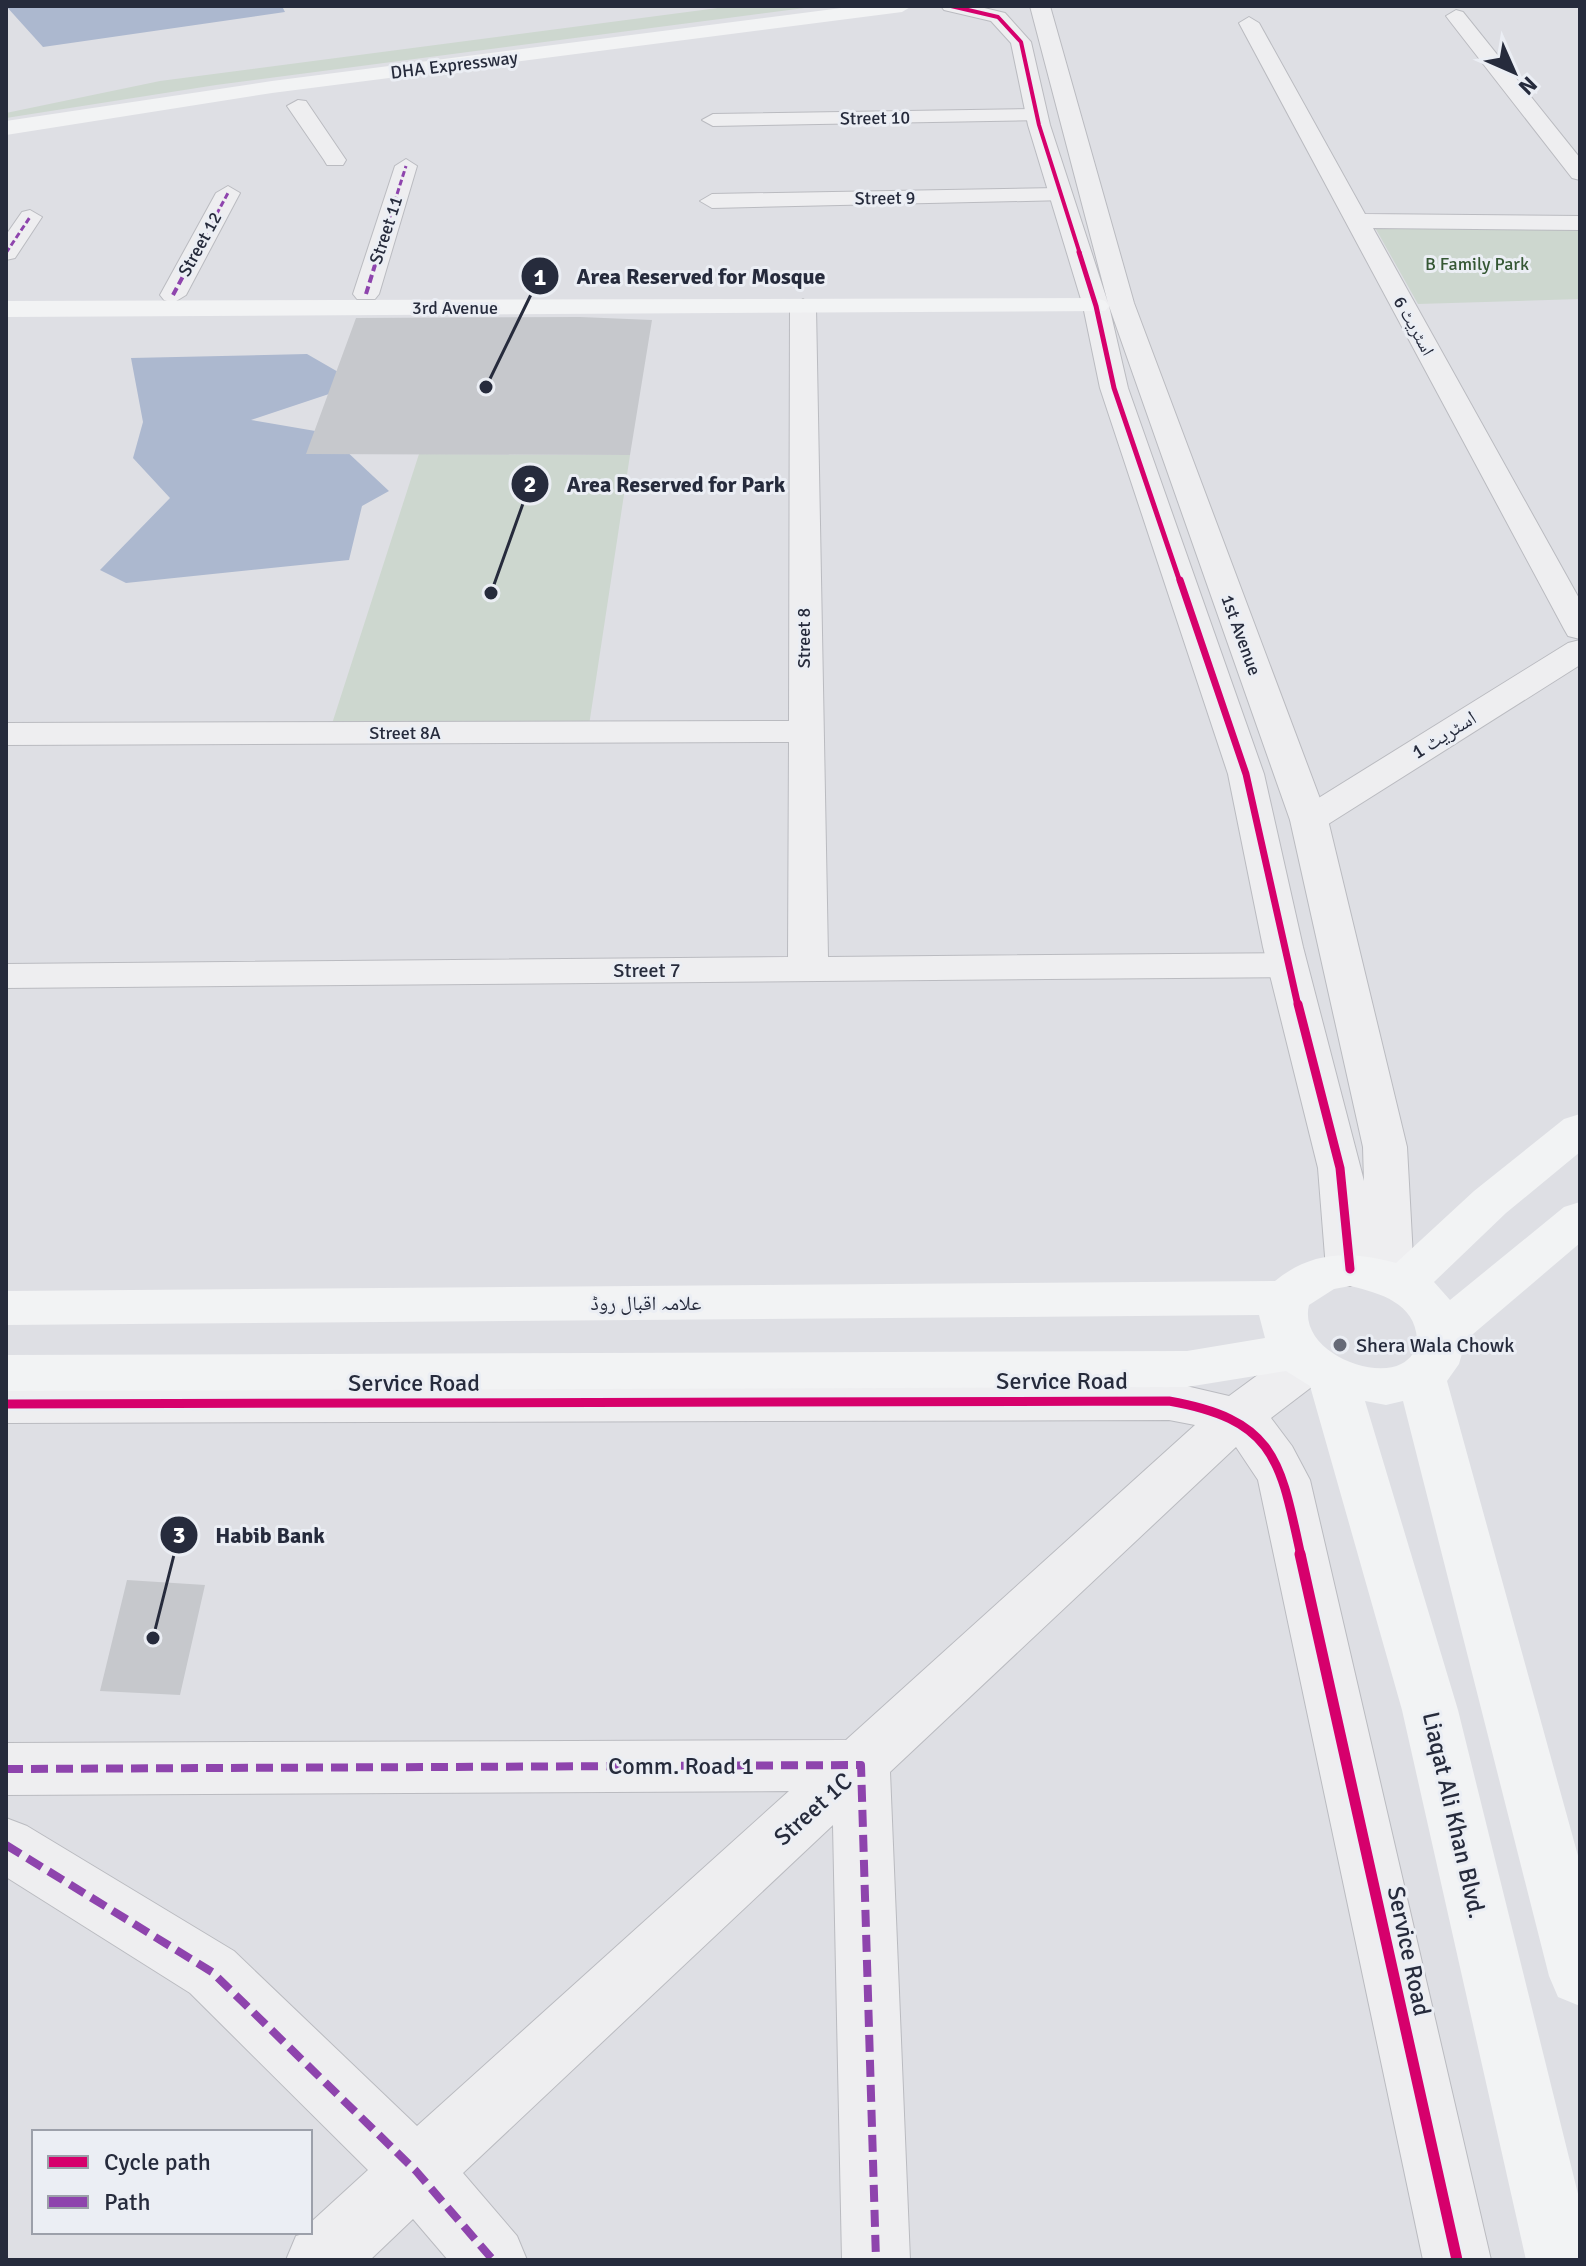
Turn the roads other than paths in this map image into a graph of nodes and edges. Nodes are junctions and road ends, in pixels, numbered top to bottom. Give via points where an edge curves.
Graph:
1 (902, 6) edge
2 (951, 6) edge
3 (1040, 6) edge
4 (1456, 16) dead end
5 (1249, 23) dead end
6 (298, 106) dead end
7 (1036, 115) junction
8 (713, 120) dead end
9 (6, 128) edge
10 (335, 160) dead end
11 (406, 166) dead end
12 (1580, 173) edge
13 (228, 193) dead end
14 (1058, 195) junction
15 (712, 201) dead end
16 (30, 217) dead end
17 (1357, 221) junction
18 (1580, 223) edge
19 (6, 253) edge
20 (366, 294) junction
21 (173, 295) junction
22 (1093, 300) junction
23 (11, 304) edge
24 (803, 307) junction
25 (6, 332) edge
26 (1580, 629) edge
27 (1580, 650) edge
28 (804, 731) junction
29 (6, 734) edge
30 (1309, 820) junction
31 (1287, 965) junction
32 (808, 969) junction
33 (6, 976) edge
34 (1580, 1129) edge
35 (1580, 1218) edge
36 (1381, 1276) junction
37 (1287, 1298) junction
38 (6, 1308) edge
39 (1432, 1353) junction
40 (1313, 1363) junction
41 (6, 1373) edge
42 (6, 1404) edge
43 (1236, 1417) junction
44 (861, 1765) junction
45 (6, 1769) edge
46 (6, 1845) edge
47 (1580, 1976) edge
48 (416, 2171) junction
49 (320, 2260) edge
50 (493, 2260) edge
51 (876, 2260) edge
52 (1457, 2260) edge
53 (1560, 2260) edge

1 - 9 main road, DHA Expressway via 272,87
2 - 7 street via 998,17 1021,42
3 - 30 street, 1st Avenue via 1121,303
4 - 12 street
5 - 17 street, اسٹریٹ 6
6 - 10 street
7 - 8 street, Street 10
7 - 14 street
11 - 20 street, Street 11
13 - 21 street, Street 12
14 - 15 street, Street 9
14 - 22 street
16 - 19 street
17 - 18 street
17 - 26 street, اسٹریٹ 6
20 - 21 main road, 3rd Avenue
20 - 22 main road, 3rd Avenue
21 - 23 main road, 3rd Avenue
22 - 24 main road, 3rd Avenue
22 - 31 street via 1114,388 1246,774
23 - 24 main road, 3rd Avenue
23 - 25 main road
24 - 28 street, Street 8
27 - 30 street, اسٹریٹ 1
28 - 29 street, Street 8A
28 - 32 street, Street 8
30 - 36 street, 1st Avenue via 1385,1147
31 - 32 street, Street 7
31 - 36 street via 1340,1168
32 - 33 street, Street 7
34 - 36 main road via 1490,1202
35 - 39 main road
36 - 37 main road via 1324,1272 1302,1282
36 - 39 main road via 1438,1313
37 - 38 main road, علامہ اقبال روڈ
37 - 40 main road via 1286,1333
39 - 40 main road via 1383,1386 1360,1384
39 - 47 main road
40 - 41 main road via 1187,1369
40 - 43 street, Street 1C
40 - 53 main road, Liaqat Ali Khan Blvd. via 1430,1710
42 - 43 street, Service Road via 1169,1401
43 - 44 street, Street 1C
43 - 52 street, Service Road via 1272,1451 1284,1480
44 - 45 street, Comm. Road 1
44 - 48 street, Street 1C
44 - 51 street
46 - 48 street via 212,1972
48 - 49 street, Street 1C
48 - 50 street

